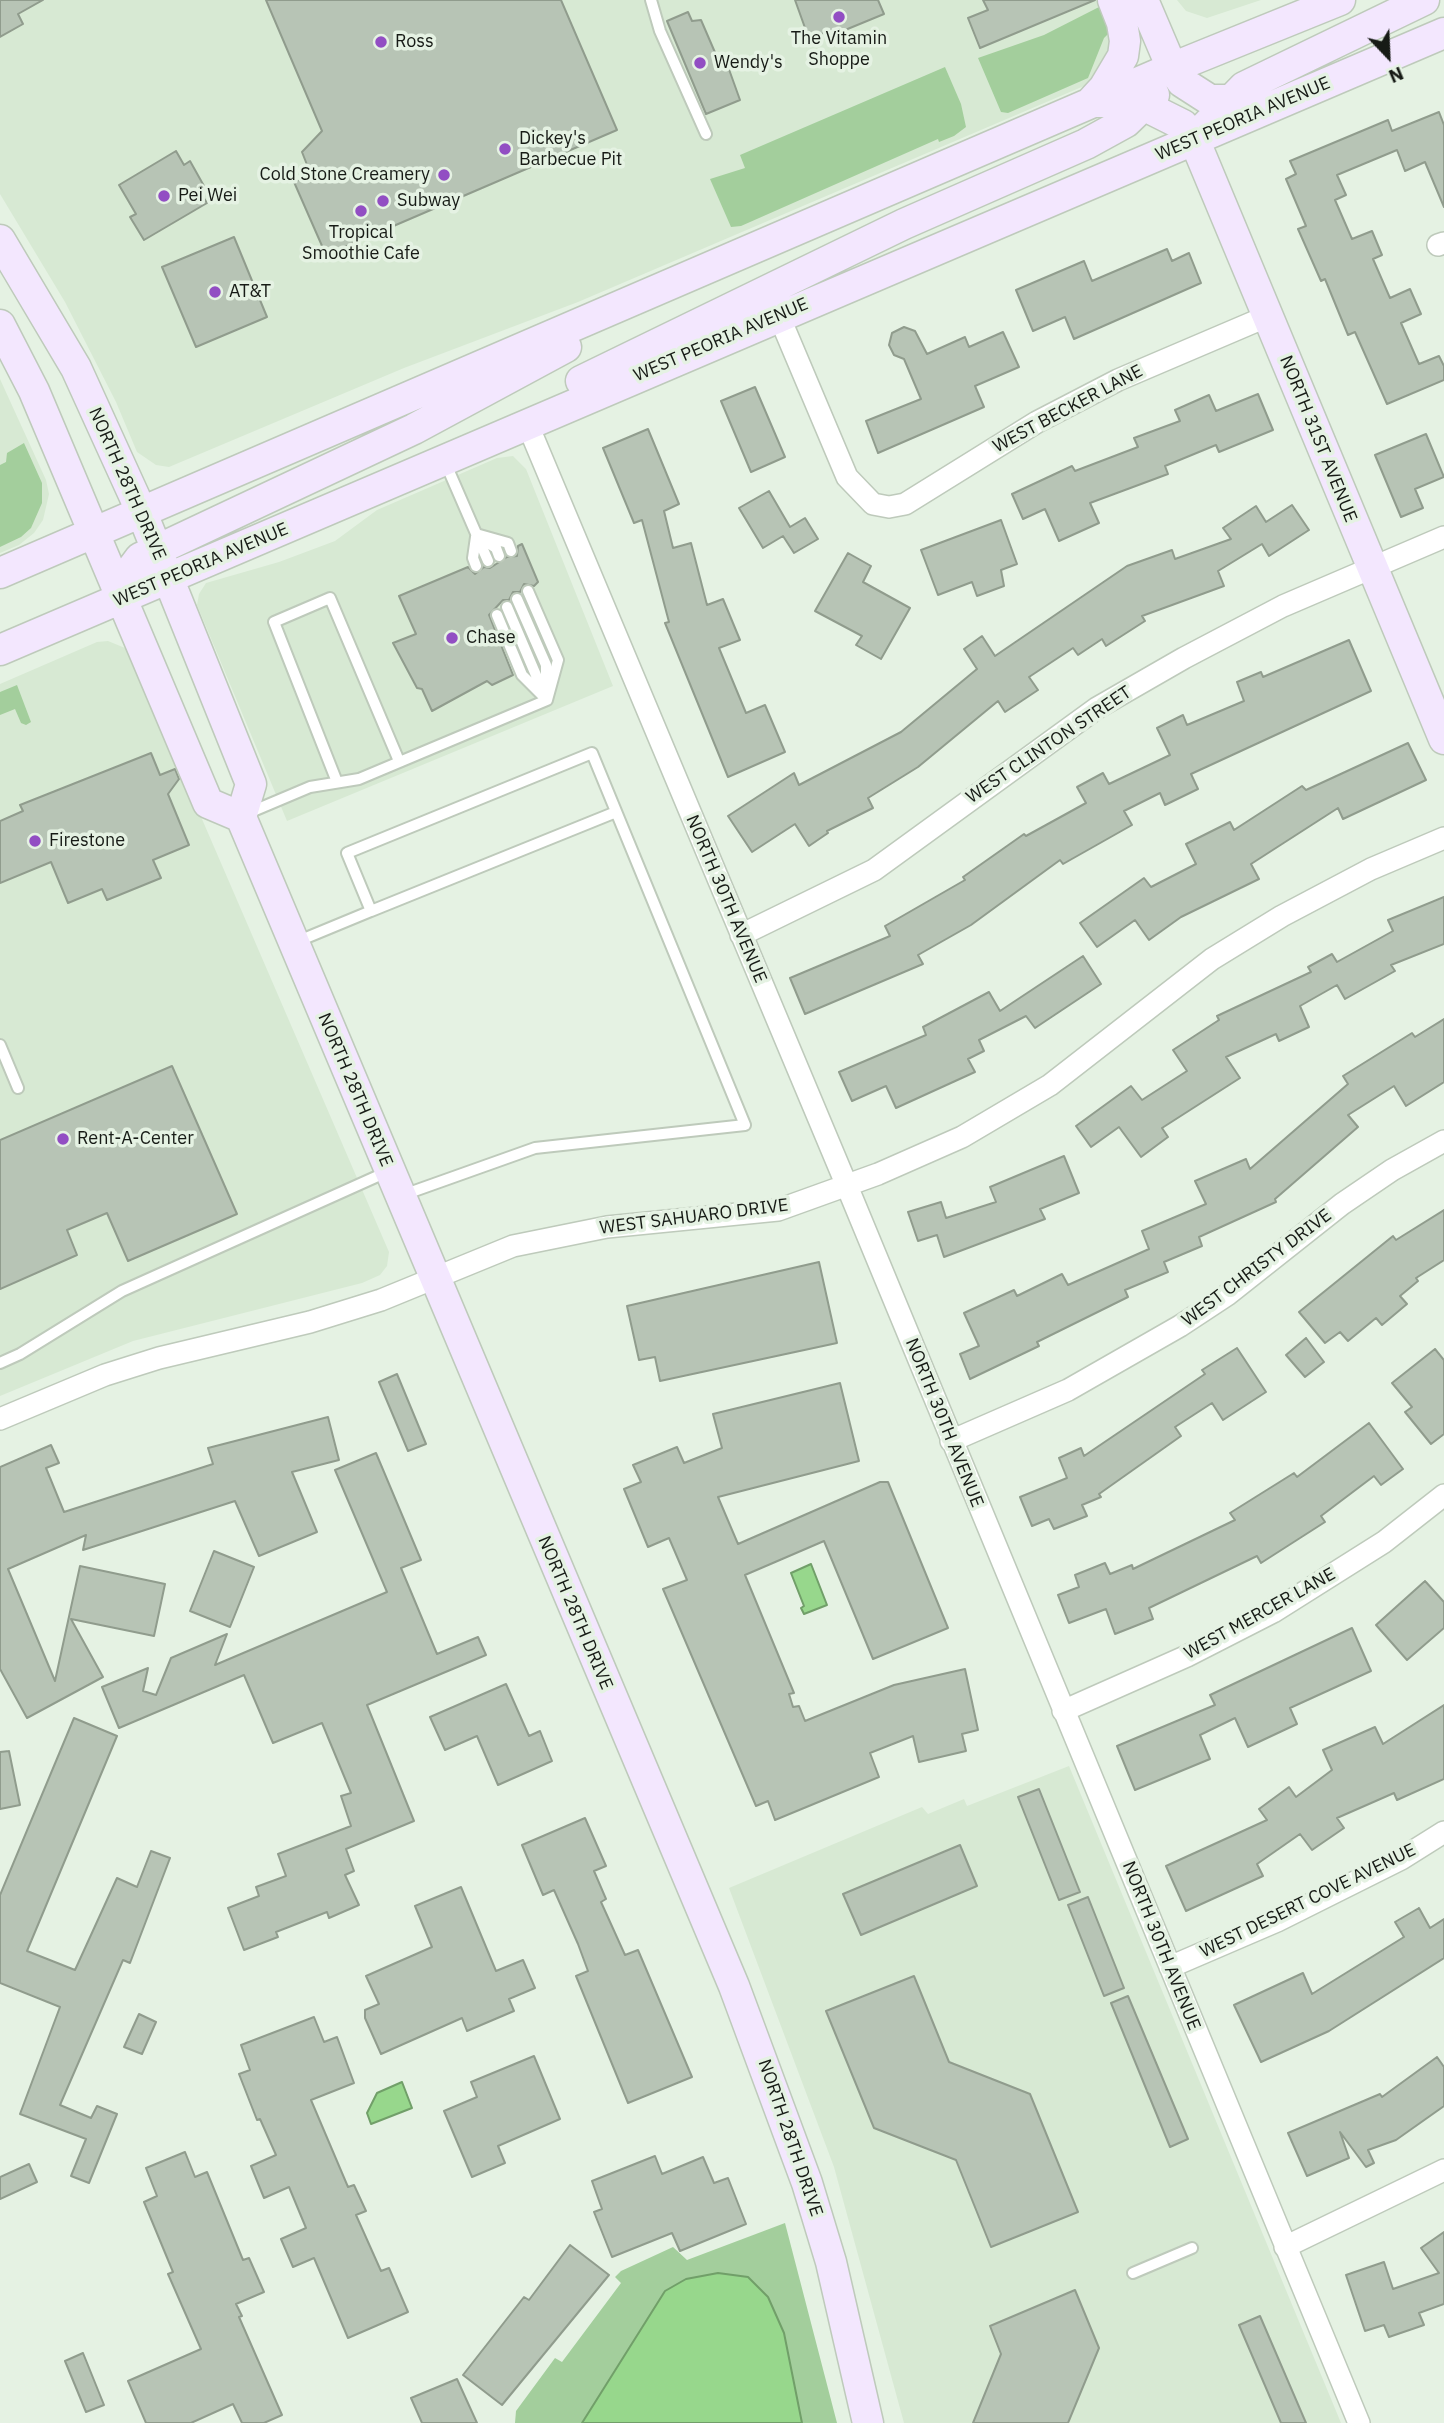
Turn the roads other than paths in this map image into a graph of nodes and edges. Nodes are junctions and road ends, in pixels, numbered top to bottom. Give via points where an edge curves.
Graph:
1 (651, 0) edge
2 (1113, 0) edge
3 (1143, 0) edge
4 (1340, 0) edge
5 (1424, 0) edge
6 (1444, 33) edge
7 (1172, 68) junction
8 (1333, 81) junction
9 (1227, 102) junction
10 (1089, 104) junction
11 (1145, 106) junction
12 (706, 134) dead end
13 (1194, 139) junction
14 (0, 240) edge
15 (642, 296) junction
16 (779, 316) junction
17 (1268, 316) junction
18 (0, 325) edge
19 (527, 423) junction
20 (444, 459) junction
21 (142, 513) junction
22 (95, 533) junction
23 (476, 534) junction
24 (1444, 537) edge
25 (157, 548) junction
26 (511, 551) dead end
27 (499, 556) dead end
28 (488, 561) dead end
29 (476, 566) dead end
30 (1371, 568) junction
31 (0, 573) edge
32 (169, 579) junction
33 (528, 590) dead end
34 (121, 599) junction
35 (517, 599) dead end
36 (507, 607) dead end
37 (497, 615) dead end
38 (0, 650) edge
39 (547, 700) junction
40 (1444, 738) edge
41 (399, 761) junction
42 (337, 782) junction
43 (616, 812) junction
44 (241, 817) junction
45 (1444, 838) edge
46 (372, 911) junction
47 (741, 935) junction
48 (293, 943) junction
49 (0, 1045) edge
50 (18, 1087) dead end
51 (1444, 1141) edge
52 (395, 1183) junction
53 (847, 1186) junction
54 (435, 1278) junction
55 (0, 1363) edge
56 (0, 1419) edge
57 (951, 1441) junction
58 (1444, 1495) edge
59 (1063, 1711) junction
60 (1444, 1832) edge
61 (1170, 1967) junction
62 (1444, 2170) edge
63 (1285, 2247) junction
64 (1192, 2248) dead end
65 (1133, 2273) dead end
66 (868, 2423) edge
67 (1359, 2423) edge

1 - 12 lane
2 - 10 main road via 1122,23 1123,56
3 - 7 main road
4 - 7 main road
5 - 9 main road via 1264,76
6 - 8 main road, WEST PEORIA AVENUE
7 - 9 main road via 1196,93
7 - 10 main road
7 - 11 main road
8 - 9 main road
8 - 13 main road, WEST PEORIA AVENUE
9 - 13 main road
10 - 11 main road via 1113,101
10 - 15 main road
11 - 13 main road via 1183,125
11 - 19 main road via 1086,144 904,224 636,352 550,401
13 - 16 main road, WEST PEORIA AVENUE
13 - 17 main road, NORTH 31ST AVENUE
14 - 21 main road, NORTH 28TH DRIVE via 76,368
15 - 21 main road
15 - 25 main road via 585,336 414,429
16 - 17 street, WEST BECKER LANE via 847,477 873,504 889,507 905,504 1037,422 1118,380
16 - 19 main road, WEST PEORIA AVENUE
17 - 30 main road, NORTH 31ST AVENUE
18 - 22 main road via 34,391
19 - 20 main road, WEST PEORIA AVENUE
19 - 47 street, NORTH 30TH AVENUE
20 - 23 lane
20 - 32 main road, WEST PEORIA AVENUE
21 - 22 main road
21 - 25 main road, NORTH 28TH DRIVE
22 - 31 main road
22 - 34 main road
23 - 26 lane via 508,543
23 - 27 lane via 496,548
23 - 28 lane
23 - 29 lane via 472,558
24 - 30 street, WEST CLINTON STREET
25 - 32 main road, NORTH 28TH DRIVE
25 - 34 main road via 136,564
30 - 40 main road, NORTH 31ST AVENUE
30 - 47 street, WEST CLINTON STREET via 1283,606 1097,708 874,870
32 - 34 main road, WEST PEORIA AVENUE
32 - 44 main road, NORTH 28TH DRIVE via 251,784
33 - 39 lane via 558,660
34 - 38 main road, WEST PEORIA AVENUE
34 - 44 main road via 208,803
35 - 39 lane via 546,665
36 - 39 lane
37 - 39 lane via 522,675
39 - 41 lane
41 - 42 lane via 359,779
41 - 42 lane via 330,598 274,622
42 - 44 lane via 310,787
43 - 46 lane
43 - 46 lane via 592,753 347,853
43 - 52 lane via 745,1125 534,1148
44 - 48 main road, NORTH 28TH DRIVE
45 - 53 street, WEST SAHUARO DRIVE via 1360,875 1212,959 1050,1084 962,1137
46 - 48 lane
47 - 53 street, NORTH 30TH AVENUE
48 - 52 main road, NORTH 28TH DRIVE
49 - 50 lane
51 - 57 street, WEST CHRISTY DRIVE via 1342,1204 1227,1295 1180,1326 1068,1390
52 - 54 main road, NORTH 28TH DRIVE
52 - 55 lane via 272,1221 122,1290
53 - 54 street, WEST SAHUARO DRIVE via 778,1210 607,1227 513,1246
53 - 57 street, NORTH 30TH AVENUE
54 - 56 street, WEST SAHUARO DRIVE via 310,1322 105,1375
54 - 66 main road, NORTH 28TH DRIVE via 762,2055 831,2262
57 - 59 street, NORTH 30TH AVENUE
58 - 59 street, WEST MERCER LANE via 1384,1542 1273,1612
59 - 61 street, NORTH 30TH AVENUE
60 - 61 street, WEST DESERT COVE AVENUE via 1401,1859
61 - 63 street, NORTH 30TH AVENUE
62 - 63 street
63 - 67 street, NORTH 30TH AVENUE
64 - 65 lane

